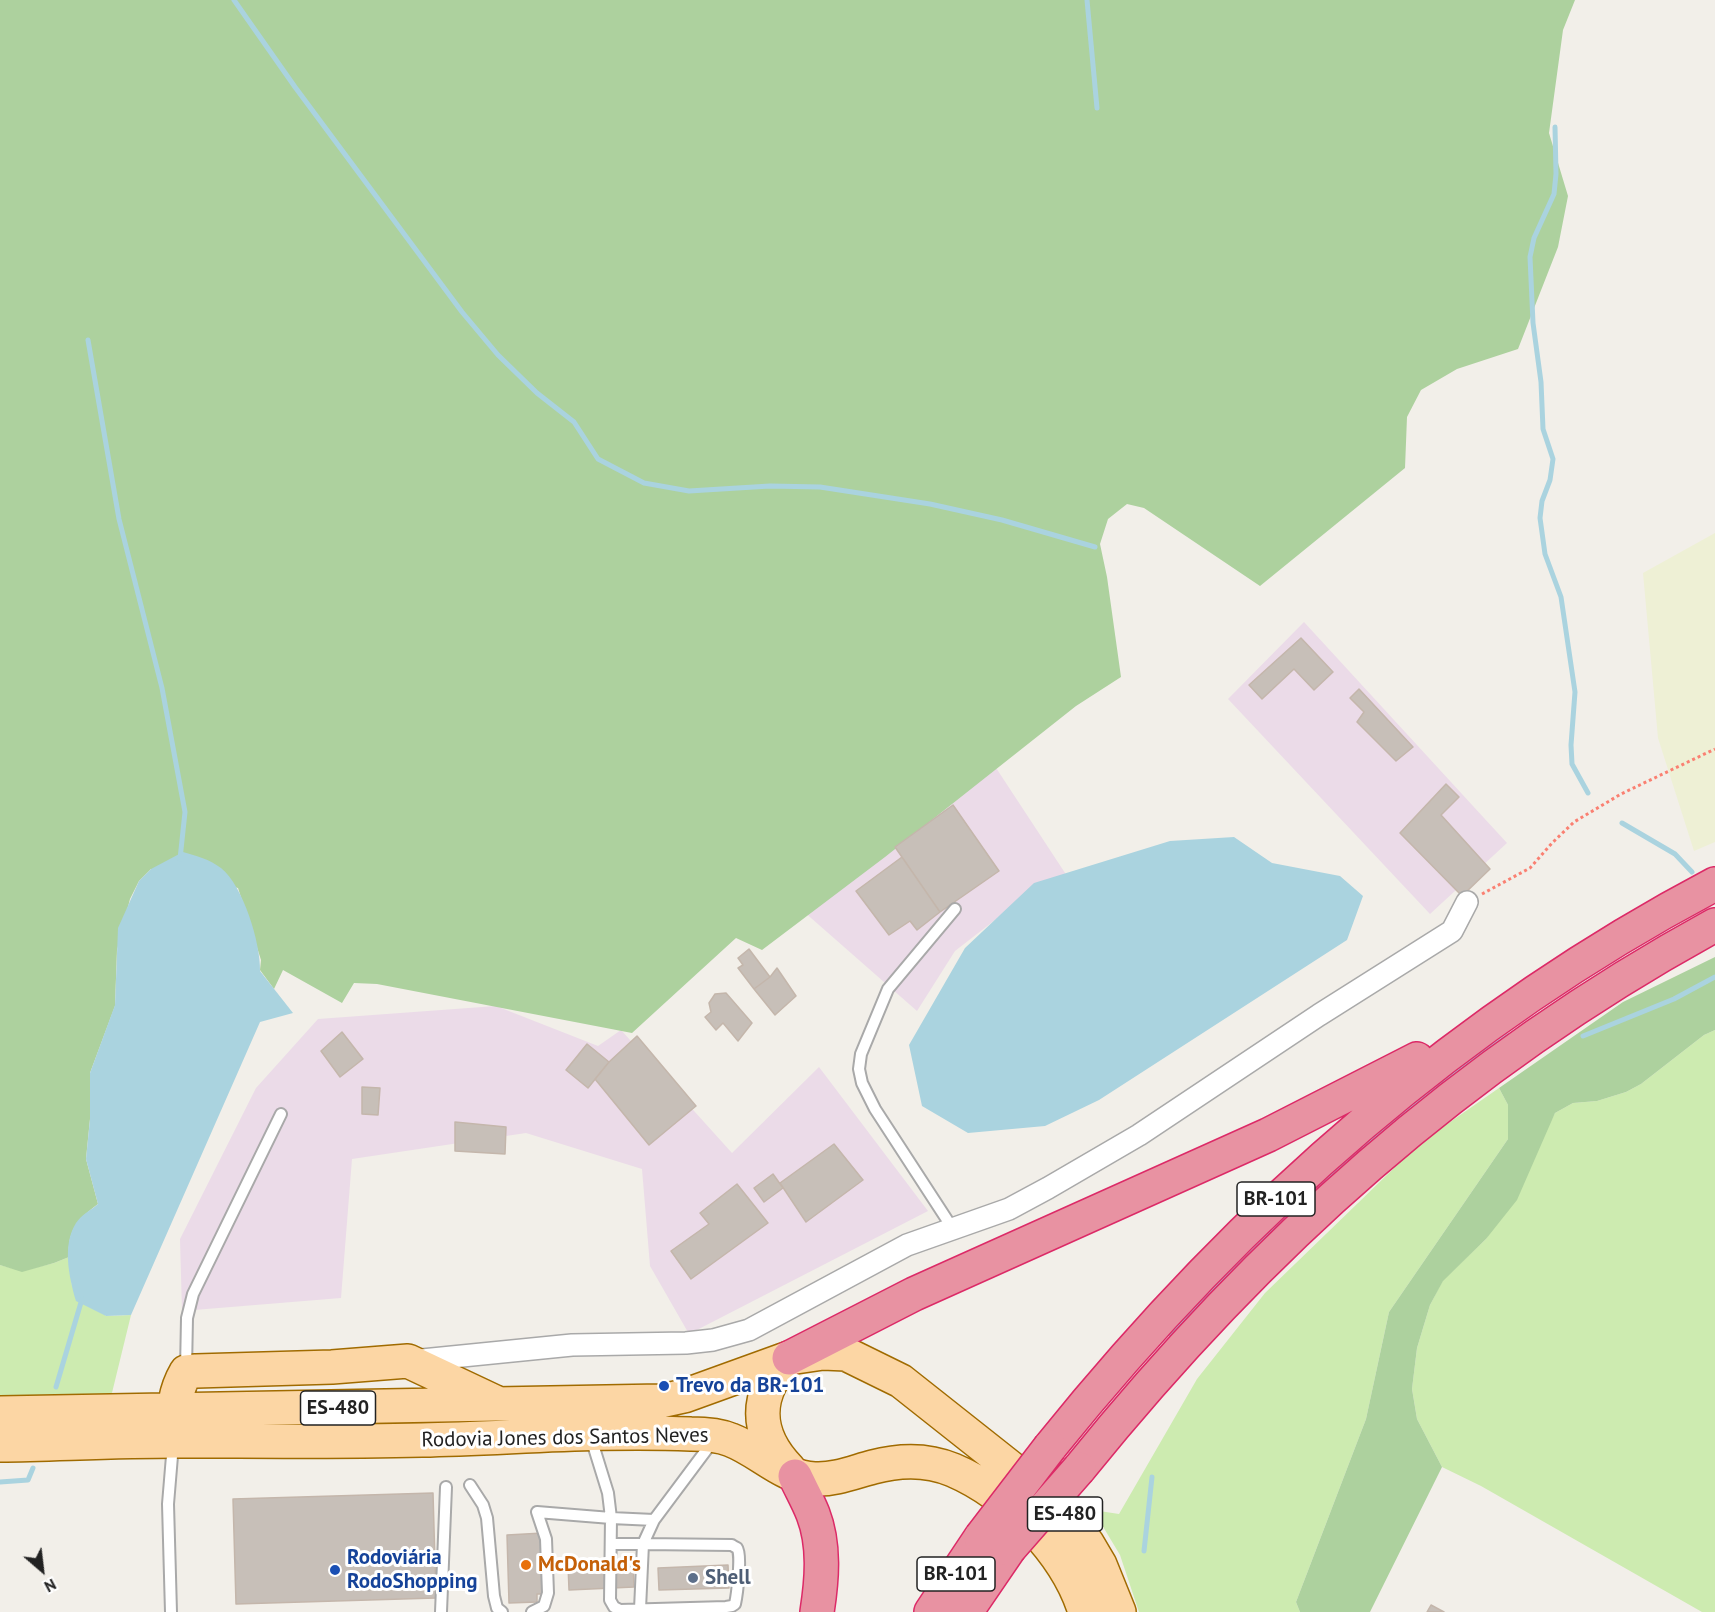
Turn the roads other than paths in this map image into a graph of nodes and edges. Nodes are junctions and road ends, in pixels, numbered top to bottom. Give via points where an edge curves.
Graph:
1 (1715, 884) edge
2 (1467, 902) road end
3 (955, 909) dead end
4 (1715, 925) edge
5 (1538, 989) junction
6 (281, 1114) dead end
7 (953, 1229) junction
8 (789, 1358) junction
9 (408, 1361) junction
10 (186, 1372) junction
11 (502, 1405) junction
12 (0, 1413) edge
13 (173, 1426) junction
14 (590, 1434) junction
15 (717, 1436) junction
16 (0, 1445) edge
17 (795, 1476) junction
18 (470, 1485) dead end
19 (446, 1487) dead end
20 (611, 1518) junction
21 (654, 1520) junction
22 (995, 1543) junction
23 (611, 1544) junction
24 (643, 1544) junction
25 (640, 1609) junction
26 (171, 1612) edge
27 (441, 1612) edge
28 (502, 1612) edge
29 (532, 1612) edge
30 (817, 1612) edge
31 (931, 1612) edge
32 (966, 1612) edge
33 (1085, 1612) edge
34 (1119, 1612) edge

1 - 5 highway, BR-101
2 - 7 street via 1452,931 1139,1135 1038,1194
3 - 7 lane via 888,989 859,1069 875,1109
4 - 22 highway, BR-101, bridge via 1550,1025 1454,1095 1354,1177 1211,1315 1079,1469
5 - 8 highway via 1409,1064 1268,1136 914,1294
5 - 22 highway, BR-101, bridge via 1431,1066 1330,1150 1232,1241 1161,1316 1050,1447
6 - 10 lane via 193,1294 187,1318
7 - 9 street via 907,1245 778,1316 729,1337 686,1343 572,1345
8 - 11 main road, Rodovia Jones dos Santos Neves / ES-480 via 660,1401
8 - 17 main road via 777,1370 765,1394 762,1417 766,1438
8 - 34 main road, Rodovia Jones dos Santos Neves / ES-480 via 846,1354 901,1381 1059,1506 1100,1565
9 - 10 main road
9 - 11 main road
10 - 13 main road via 177,1389
11 - 13 main road, Rodovia Jones dos Santos Neves / ES-480
12 - 13 main road, Rodovia Jones dos Santos Neves / ES-480
13 - 14 main road, Rodovia Jones dos Santos Neves / ES-480 via 346,1442
13 - 16 main road, Rodovia Jones dos Santos Neves / ES-480
13 - 26 lane via 168,1503
14 - 15 main road, Rodovia Jones dos Santos Neves / ES-480
14 - 20 lane via 608,1493
15 - 17 main road, Rodovia Jones dos Santos Neves / ES-480
15 - 21 lane
17 - 30 highway via 818,1533 821,1571
17 - 33 main road, Rodovia Jones dos Santos Neves / ES-480 via 832,1478 900,1462 952,1470 986,1488 1033,1528 1063,1565
18 - 28 lane via 488,1518 494,1596
19 - 27 lane
20 - 21 lane
20 - 23 lane
20 - 29 lane via 537,1512 546,1539 548,1593 544,1606
21 - 24 lane
22 - 31 highway, BR-101
22 - 32 highway, BR-101
23 - 24 lane
23 - 25 lane via 610,1600 620,1610
24 - 25 lane
24 - 25 lane via 732,1545 738,1551 738,1576 734,1605

